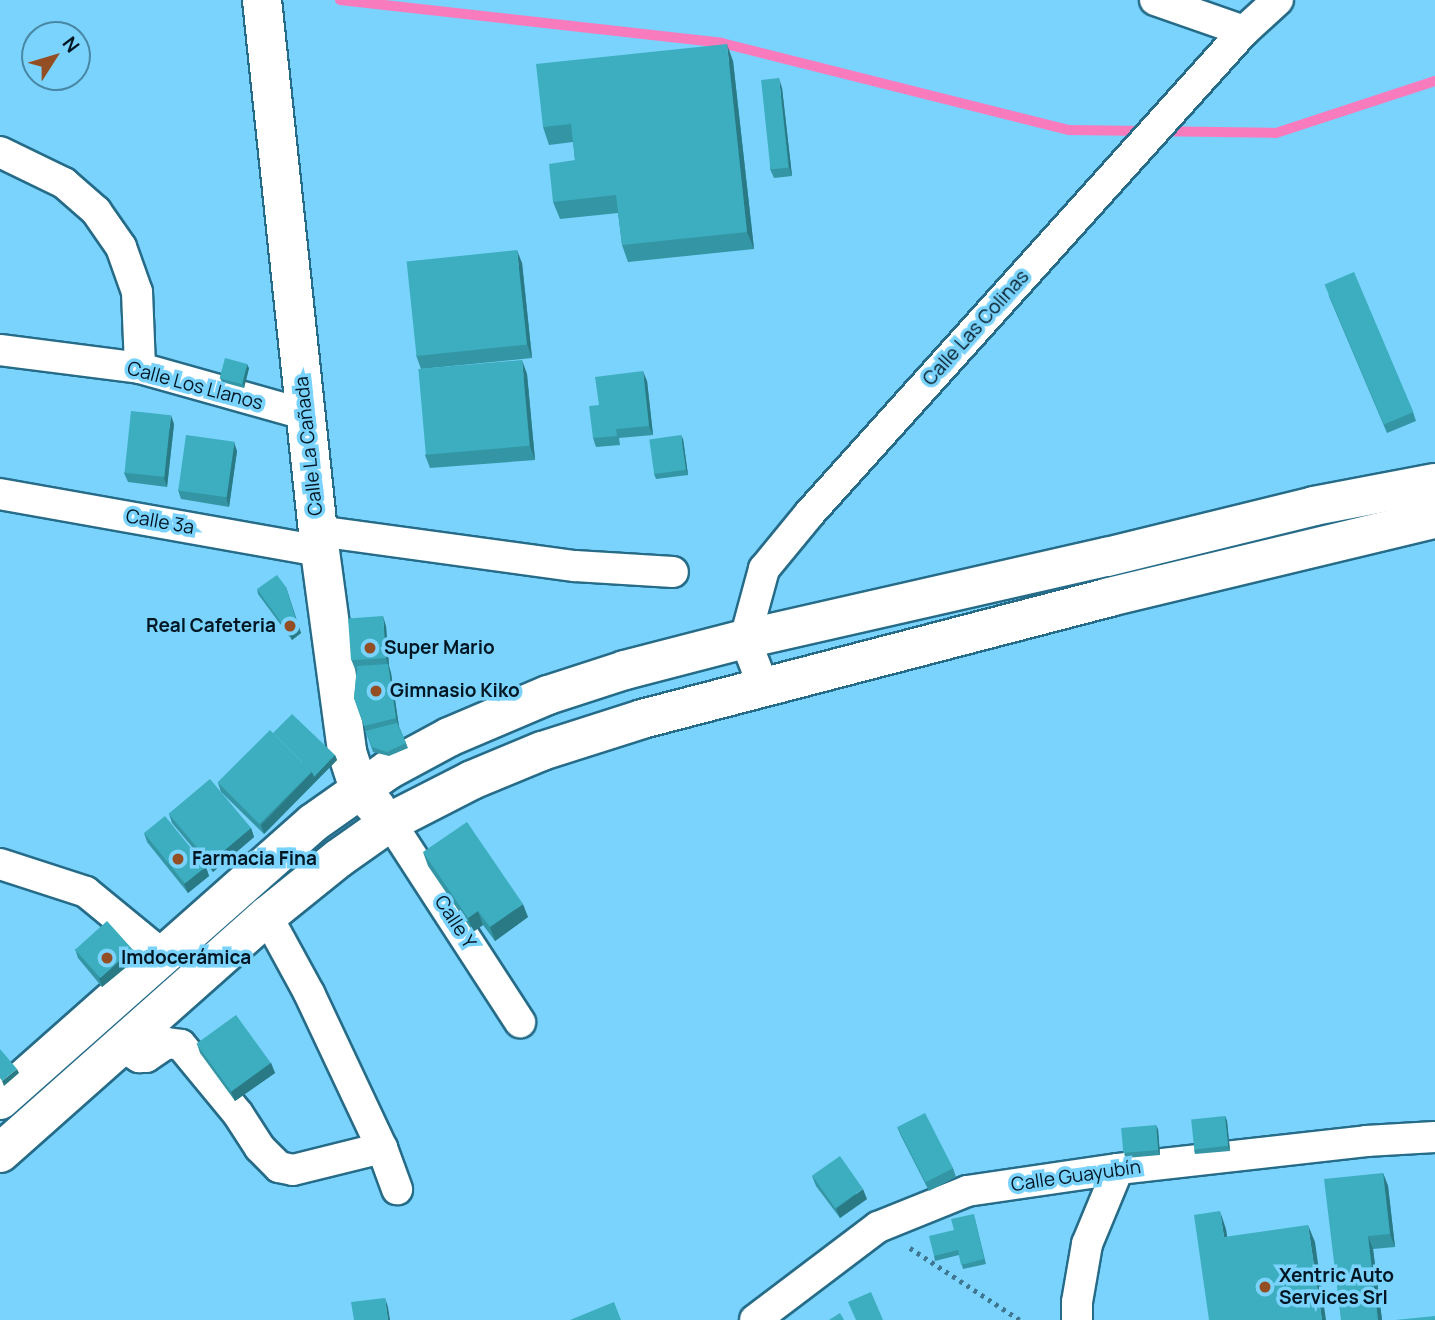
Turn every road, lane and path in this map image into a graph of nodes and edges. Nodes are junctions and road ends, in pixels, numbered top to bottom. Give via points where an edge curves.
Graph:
1 (262, 0) edge
2 (1155, 0) edge
3 (1278, 0) edge
4 (1244, 31) junction
5 (0, 152) edge
6 (0, 350) edge
7 (140, 368) junction
8 (306, 415) junction
9 (1435, 483) edge
10 (0, 494) edge
11 (1435, 519) edge
12 (319, 541) junction
13 (673, 572) dead end
14 (745, 639) junction
15 (764, 688) junction
16 (359, 789) junction
17 (390, 822) junction
18 (0, 864) edge
19 (267, 916) junction
20 (164, 956) junction
21 (520, 1022) dead end
22 (121, 1045) junction
23 (0, 1100) edge
24 (1435, 1137) edge
25 (382, 1148) junction
26 (0, 1153) edge
27 (1118, 1169) junction
28 (397, 1189) dead end
29 (878, 1227) junction
30 (755, 1320) edge
31 (1020, 1320) edge
32 (1077, 1320) edge

1 - 8 main road, Calle La Cañada
2 - 4 street
3 - 4 street, Calle Las Colinas
4 - 14 street, Calle Las Colinas via 764,569
5 - 7 street via 64,183 96,211 121,247 137,292
6 - 7 street, Calle Los Llanos
7 - 8 street, Calle Los Llanos
8 - 12 main road, Calle La Cañada
9 - 14 main road via 1314,506
10 - 12 street, Calle 3a
11 - 15 main road via 1109,597
12 - 13 street, Calle 3a
12 - 16 main road, Calle La Cañada via 347,752
14 - 15 street
14 - 16 main road via 548,695 449,737
15 - 17 main road via 542,751
16 - 17 main road, Calle La Cañada
16 - 20 main road via 313,823
17 - 19 main road
17 - 21 street, Calle Y
18 - 20 street via 86,892
19 - 22 main road
19 - 25 street
20 - 23 main road
22 - 25 street via 139,1057 167,1043 181,1045 238,1114 260,1149 279,1167 293,1170
22 - 26 main road
24 - 27 street, Calle Guayubín
25 - 28 street
27 - 29 street, Calle Guayubín via 967,1191
27 - 32 street via 1087,1244
29 - 30 street, Calle Guayubín
29 - 31 path

